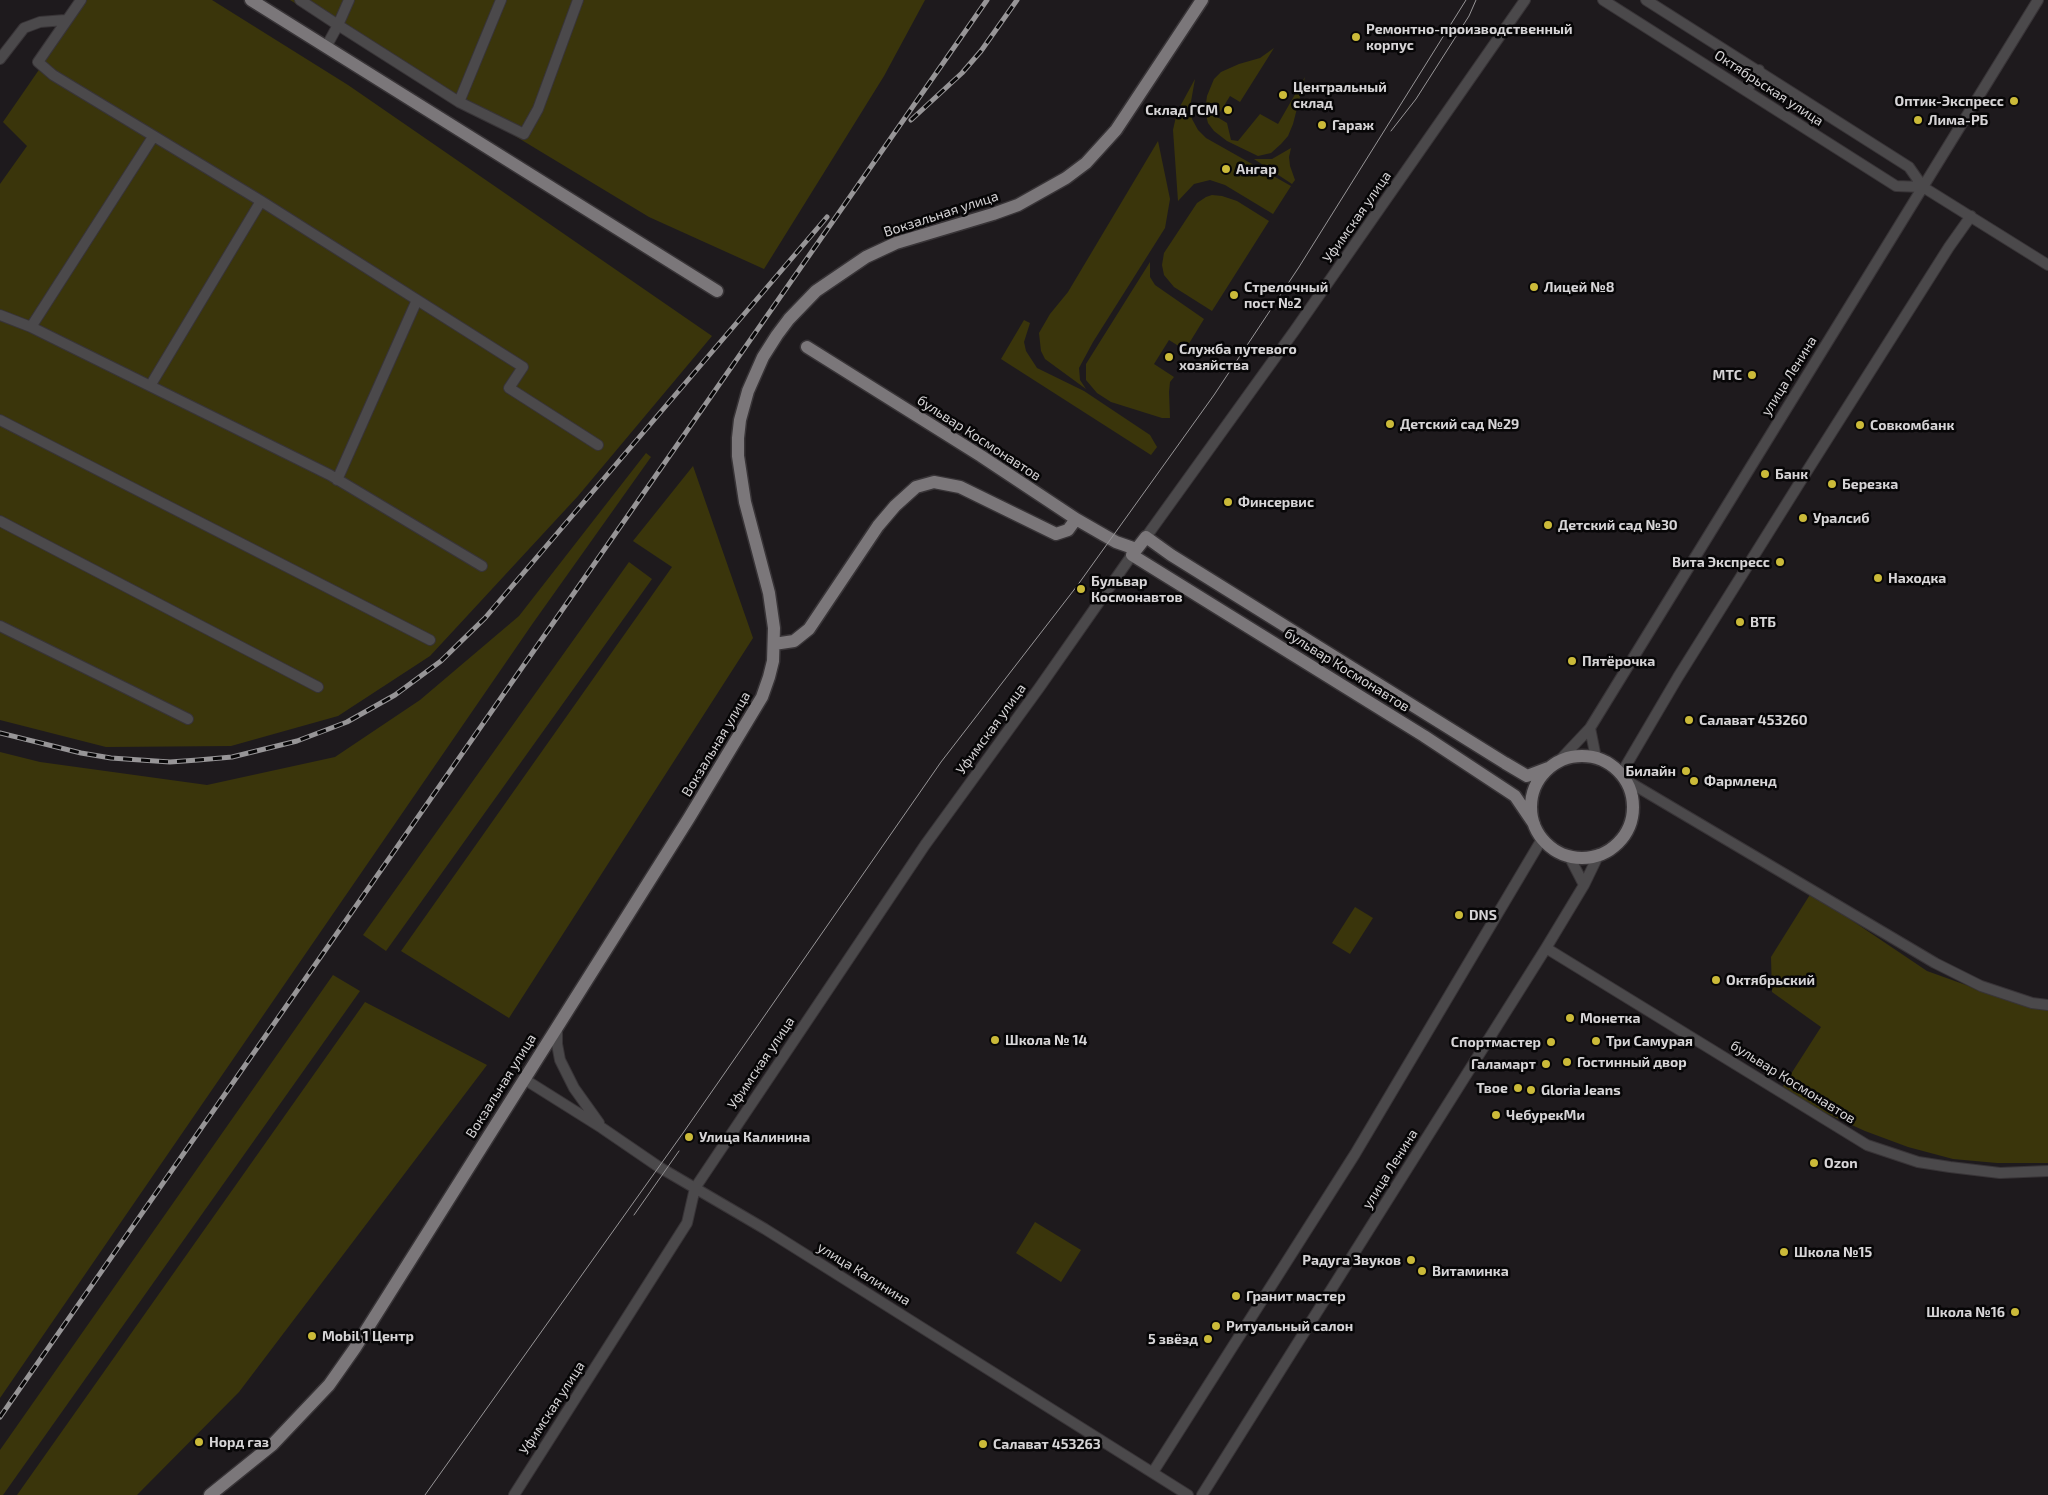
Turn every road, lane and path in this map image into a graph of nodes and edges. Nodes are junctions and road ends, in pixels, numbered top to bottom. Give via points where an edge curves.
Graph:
1 (80, 0) edge
2 (251, 0) edge
3 (300, 0) edge
4 (349, 0) edge
5 (501, 0) edge
6 (578, 0) edge
7 (1202, 0) edge
8 (1525, 0) edge
9 (1603, 0) edge
10 (1646, 0) edge
11 (2038, 0) edge
12 (65, 20) junction
13 (338, 25) junction
14 (326, 47) junction
15 (0, 59) edge
16 (1759, 70) junction
17 (1747, 90) junction
18 (459, 102) junction
19 (153, 137) junction
20 (1923, 187) junction
21 (261, 201) junction
22 (1971, 216) junction
23 (2048, 265) edge
24 (717, 292) dead end
25 (417, 300) junction
26 (0, 315) edge
27 (31, 327) junction
28 (807, 348) dead end
29 (150, 386) junction
30 (0, 420) edge
31 (598, 445) dead end
32 (337, 480) junction
33 (1076, 519) junction
34 (0, 521) edge
35 (1146, 537) junction
36 (1134, 552) junction
37 (482, 566) dead end
38 (0, 626) edge
39 (430, 640) dead end
40 (774, 644) junction
41 (318, 687) dead end
42 (188, 719) dead end
43 (1590, 728) junction
44 (1596, 758) junction
45 (1553, 765) junction
46 (1622, 776) junction
47 (1534, 824) junction
48 (1542, 839) junction
49 (1599, 854) junction
50 (1569, 856) junction
51 (1584, 885) junction
52 (1546, 948) junction
53 (2048, 1005) edge
54 (557, 1026) junction
55 (524, 1079) junction
56 (602, 1128) junction
57 (2048, 1172) edge
58 (695, 1188) junction
59 (1153, 1472) junction
60 (210, 1495) edge
61 (514, 1495) edge
62 (1188, 1495) edge
63 (1202, 1495) edge

1 - 12 street
2 - 14 main road
3 - 13 street
4 - 13 street
5 - 18 street
6 - 18 street via 538,109 524,134
7 - 40 main road, Вокзальная улица via 1116,130 1086,163 1018,205 896,243 866,257 816,291 777,335 748,390 738,438 741,477 769,593
8 - 35 street, Уфимская улица
9 - 17 street, Октябрьская улица
10 - 16 street, Октябрьская улица
11 - 20 street, улица Ленина
12 - 15 street via 40,22 24,28
12 - 19 street via 38,62 53,75
13 - 14 street
13 - 18 street
14 - 24 main road
16 - 17 street
16 - 20 street, Октябрьская улица via 1909,167
17 - 20 street, Октябрьская улица via 1896,186
19 - 21 street
19 - 27 street
20 - 22 street, Октябрьская улица
20 - 43 street, улица Ленина
21 - 25 street
21 - 29 street
22 - 23 street, Октябрьская улица
22 - 46 street via 1678,677
25 - 31 street via 524,367 509,388
25 - 32 street
26 - 27 street
27 - 29 street
28 - 33 main road, бульвар Космонавтов
29 - 32 street
30 - 39 street
32 - 37 street
33 - 36 main road, бульвар Космонавтов
33 - 40 main road via 1068,530 1056,534 960,487 934,482 916,487 878,526 809,629 794,641
34 - 41 street
35 - 36 main road, Уфимская улица
35 - 45 main road, бульвар Космонавтов via 1527,776
36 - 47 main road, бульвар Космонавтов via 1515,796
36 - 58 street, Уфимская улица via 925,845
38 - 42 street
40 - 54 main road, Вокзальная улица via 769,677 753,714
43 - 44 street
43 - 45 street, улица Ленина
44 - 45 main road via 1577,756
44 - 46 main road via 1612,766
45 - 47 main road, улица Ленина via 1538,780 1532,794
46 - 49 main road via 1632,800 1630,822 1618,842
46 - 53 street via 1935,963 1981,986
47 - 48 main road, улица Ленина
48 - 50 main road, улица Ленина via 1554,850
48 - 59 street via 1355,1154
49 - 50 main road
49 - 51 street, улица Ленина
50 - 51 street
51 - 52 street, улица Ленина
52 - 57 street, бульвар Космонавтов via 1867,1145 1918,1162 1950,1167 2000,1173
52 - 63 street, улица Ленина
54 - 55 main road, Вокзальная улица
54 - 56 street via 560,1060 574,1088
55 - 56 street, улица Калинина
55 - 60 main road, Вокзальная улица via 329,1385 272,1445
56 - 58 street, улица Калинина
58 - 59 street, улица Калинина
58 - 61 street, Уфимская улица via 687,1223
59 - 62 street, улица Калинина

